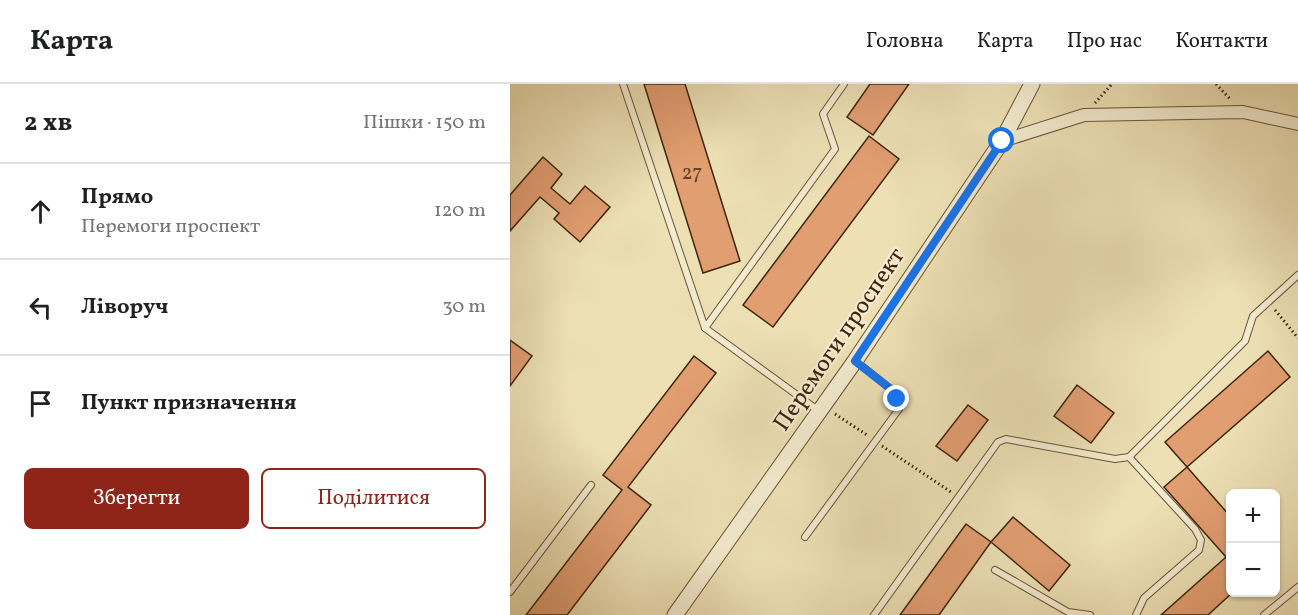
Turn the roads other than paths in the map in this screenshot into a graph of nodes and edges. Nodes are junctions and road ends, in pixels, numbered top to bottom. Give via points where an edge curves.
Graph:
1 (623, 84) edge
2 (844, 84) edge
3 (1032, 84) edge
4 (1298, 124) edge
5 (1002, 141) junction
6 (1298, 275) edge
7 (705, 327) junction
8 (855, 361) junction
9 (822, 409) junction
10 (1129, 457) junction
11 (591, 485) dead end
12 (805, 537) dead end
13 (995, 570) dead end
14 (1298, 587) edge
15 (510, 592) edge
16 (675, 615) edge
17 (874, 615) edge
18 (1090, 615) edge
19 (1136, 615) edge
20 (1264, 615) edge

1 - 7 lane
2 - 7 lane via 824,114 835,149
3 - 5 street, Перемоги проспект
4 - 5 street via 1243,112 1084,115
5 - 8 street, Перемоги проспект
6 - 10 lane via 1253,316 1245,341
7 - 9 lane
8 - 9 street, Перемоги проспект
8 - 12 lane via 892,390 899,409
9 - 16 street, Перемоги проспект
10 - 17 lane via 1115,459 1006,439 993,447
10 - 19 lane via 1201,540 1199,550 1144,598
11 - 15 lane
13 - 18 lane via 1068,612
14 - 20 lane

